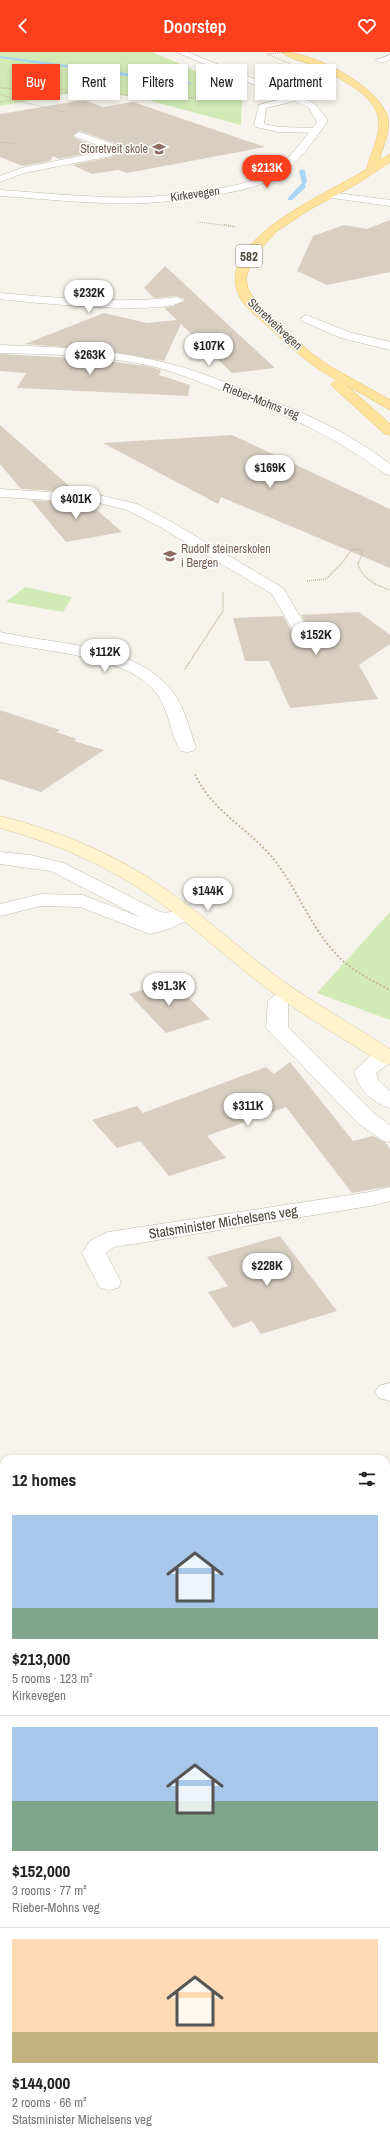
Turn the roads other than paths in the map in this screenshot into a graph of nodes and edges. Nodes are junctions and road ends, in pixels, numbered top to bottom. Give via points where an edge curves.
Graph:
1 (180, 52) edge
2 (287, 52) edge
3 (306, 52) edge
4 (390, 57) edge
5 (380, 60) dead end
6 (255, 82) edge
7 (384, 97) dead end
8 (287, 100) edge
9 (300, 100) edge
10 (315, 131) junction
11 (79, 135) dead end
12 (390, 157) edge
13 (372, 169) junction
14 (0, 179) edge
15 (0, 193) edge
16 (329, 195) junction
17 (390, 204) edge
18 (0, 296) edge
19 (177, 300) dead end
20 (306, 319) dead end
21 (390, 346) edge
22 (0, 349) edge
23 (326, 370) junction
24 (390, 406) edge
25 (390, 431) edge
26 (390, 471) edge
27 (0, 493) edge
28 (0, 637) edge
29 (305, 638) dead end
30 (186, 747) road end
31 (0, 822) edge
32 (0, 858) edge
33 (0, 910) edge
34 (177, 917) junction
35 (288, 994) junction
36 (387, 1056) edge
37 (390, 1101) edge
38 (390, 1135) edge
39 (390, 1194) edge
40 (109, 1282) dead end

1 - 6 street, Kirkevegen
2 - 13 main road via 345,79 370,97 380,108 384,119 383,138 375,152
3 - 7 main road via 360,80
4 - 5 street
8 - 10 street via 262,107 259,125 266,128
9 - 10 street, Kirkevegen via 315,108 322,119
10 - 15 street, Kirkevegen via 280,170 257,181 221,191 133,200
11 - 14 street via 110,146 110,153 21,171
12 - 13 main road, Storetveitvegen / 582
13 - 16 main road, Storetveitvegen / 582
16 - 17 street
16 - 23 main road, Storetveitvegen / 582 via 291,216 262,240 248,257 241,278 242,289 247,299
18 - 19 street via 123,304
20 - 21 street via 345,335
22 - 26 street, Rieber-Mohns veg via 111,356 183,371 317,424 349,442
23 - 24 main road, Storetveitvegen / 582 via 361,387
23 - 25 main road, Storetveitvegen / 582 via 338,385
27 - 29 street via 99,499 132,506 278,591
28 - 30 street via 21,643 85,652 130,665 144,672 164,692 176,712
31 - 34 main road via 59,840 107,861 162,895
32 - 34 street via 57,867 153,916
33 - 34 street via 40,900 71,900 98,905 150,928
34 - 35 main road
35 - 36 main road
35 - 38 street via 278,1002 277,1028 368,1119
36 - 37 street via 365,1071 366,1078 376,1092
39 - 40 street, Statsminister Michelsens veg via 108,1240 98,1246 94,1253

